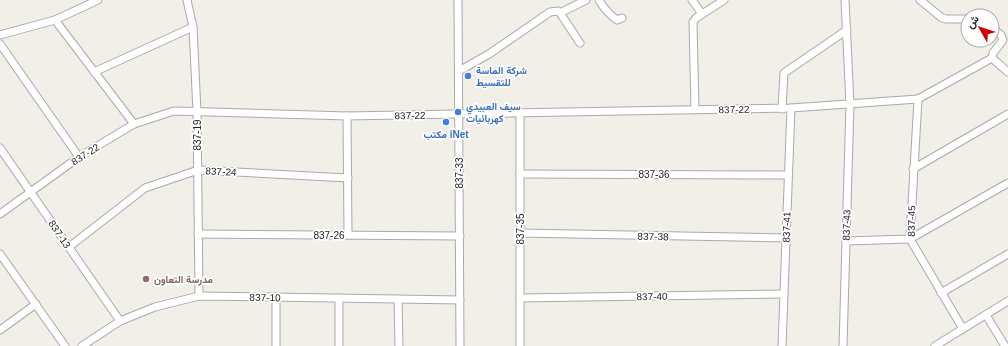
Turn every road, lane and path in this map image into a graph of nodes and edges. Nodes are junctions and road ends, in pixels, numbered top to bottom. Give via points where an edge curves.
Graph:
1 (98, 0) edge
2 (187, 0) edge
3 (458, 0) edge
4 (586, 0) edge
5 (599, 0) edge
6 (692, 0) edge
7 (724, 0) edge
8 (845, 0) edge
9 (920, 0) edge
10 (577, 2) edge
11 (560, 13) junction
12 (702, 14) junction
13 (622, 18) dead end
14 (56, 20) junction
15 (960, 20) edge
16 (193, 27) junction
17 (847, 30) junction
18 (1000, 34) edge
19 (0, 35) edge
20 (580, 43) dead end
21 (0, 44) edge
22 (1000, 44) edge
23 (997, 48) edge
24 (992, 58) junction
25 (459, 71) junction
26 (94, 72) junction
27 (1008, 72) edge
28 (918, 99) junction
29 (850, 104) junction
30 (791, 108) junction
31 (782, 109) junction
32 (694, 110) junction
33 (197, 112) junction
34 (520, 113) junction
35 (459, 114) junction
36 (1008, 114) edge
37 (348, 116) junction
38 (134, 124) junction
39 (0, 148) edge
40 (79, 157) junction
41 (913, 169) junction
42 (198, 170) junction
43 (520, 174) junction
44 (788, 175) junction
45 (348, 178) junction
46 (1008, 183) edge
47 (31, 192) junction
48 (0, 214) edge
49 (520, 233) junction
50 (198, 234) junction
51 (348, 235) junction
52 (460, 236) junction
53 (786, 238) junction
54 (910, 239) junction
55 (846, 241) junction
56 (69, 247) junction
57 (0, 254) edge
58 (1008, 254) edge
59 (941, 293) junction
60 (784, 294) junction
61 (199, 296) junction
62 (276, 297) junction
63 (339, 298) junction
64 (520, 298) junction
65 (398, 299) junction
66 (460, 300) junction
67 (1008, 301) edge
68 (36, 304) junction
69 (986, 315) junction
70 (120, 321) junction
71 (963, 329) junction
72 (0, 330) edge
73 (65, 346) edge
74 (82, 346) edge
75 (276, 346) edge
76 (339, 346) edge
77 (399, 346) edge
78 (460, 346) edge
79 (520, 346) edge
80 (782, 346) edge
81 (843, 346) edge
82 (935, 346) edge
83 (1005, 346) edge

1 - 14 street
2 - 16 street, 837-19
3 - 25 street, 837-33
4 - 10 street
5 - 13 street via 609,14 617,20
6 - 12 street
7 - 12 street
8 - 17 street, 837-43
9 - 15 street via 942,18
10 - 11 street
11 - 20 street
11 - 25 street via 550,12 489,54
12 - 32 street via 693,22
14 - 19 street
14 - 26 street
16 - 26 street
16 - 33 street, 837-19
17 - 29 street, 837-43
17 - 31 street via 784,73
18 - 22 street via 1003,40
21 - 40 street
23 - 24 street
24 - 27 street
24 - 28 street
25 - 35 street, 837-33
26 - 38 street
28 - 29 street, 837-22
28 - 41 street, 837-45
29 - 30 street, 837-22
29 - 55 street, 837-43
30 - 31 street, 837-22
30 - 44 street, 837-41
31 - 32 street, 837-22
32 - 34 street, 837-22
33 - 37 street, 837-22
33 - 38 street, 837-22 via 174,111
33 - 42 street, 837-19
34 - 35 street, 837-22
34 - 43 street, 837-35
35 - 37 street, 837-22
35 - 52 street, 837-33
36 - 41 street
37 - 45 street
38 - 40 street, 837-22
39 - 47 street, 837-13
40 - 47 street, 837-22
41 - 54 street, 837-45
42 - 45 street, 837-24
42 - 50 street, 837-19
42 - 56 street, 837-24 via 145,188
43 - 44 street, 837-36
43 - 49 street, 837-35
44 - 53 street, 837-41
45 - 51 street
46 - 54 street
47 - 48 street, 837-22
47 - 56 street, 837-13
49 - 53 street, 837-38
49 - 64 street, 837-35
50 - 51 street, 837-26
50 - 61 street, 837-19
51 - 52 street, 837-26
52 - 66 street, 837-33
53 - 60 street, 837-41
54 - 55 street
54 - 59 street, 837-45
55 - 81 street, 837-43
56 - 70 street, 837-13
57 - 68 street
58 - 59 street
59 - 71 street, 837-45
60 - 64 street, 837-40
60 - 80 street, 837-41
61 - 62 street, 837-10
61 - 70 street, 837-10 via 155,307
62 - 63 street, 837-10
62 - 75 street
63 - 65 street, 837-10
63 - 76 street
64 - 79 street, 837-35
65 - 66 street, 837-10
65 - 77 street
66 - 78 street, 837-33
67 - 69 street
68 - 72 street
68 - 73 street
69 - 71 street
69 - 83 street
70 - 74 street, 837-10
71 - 82 street

